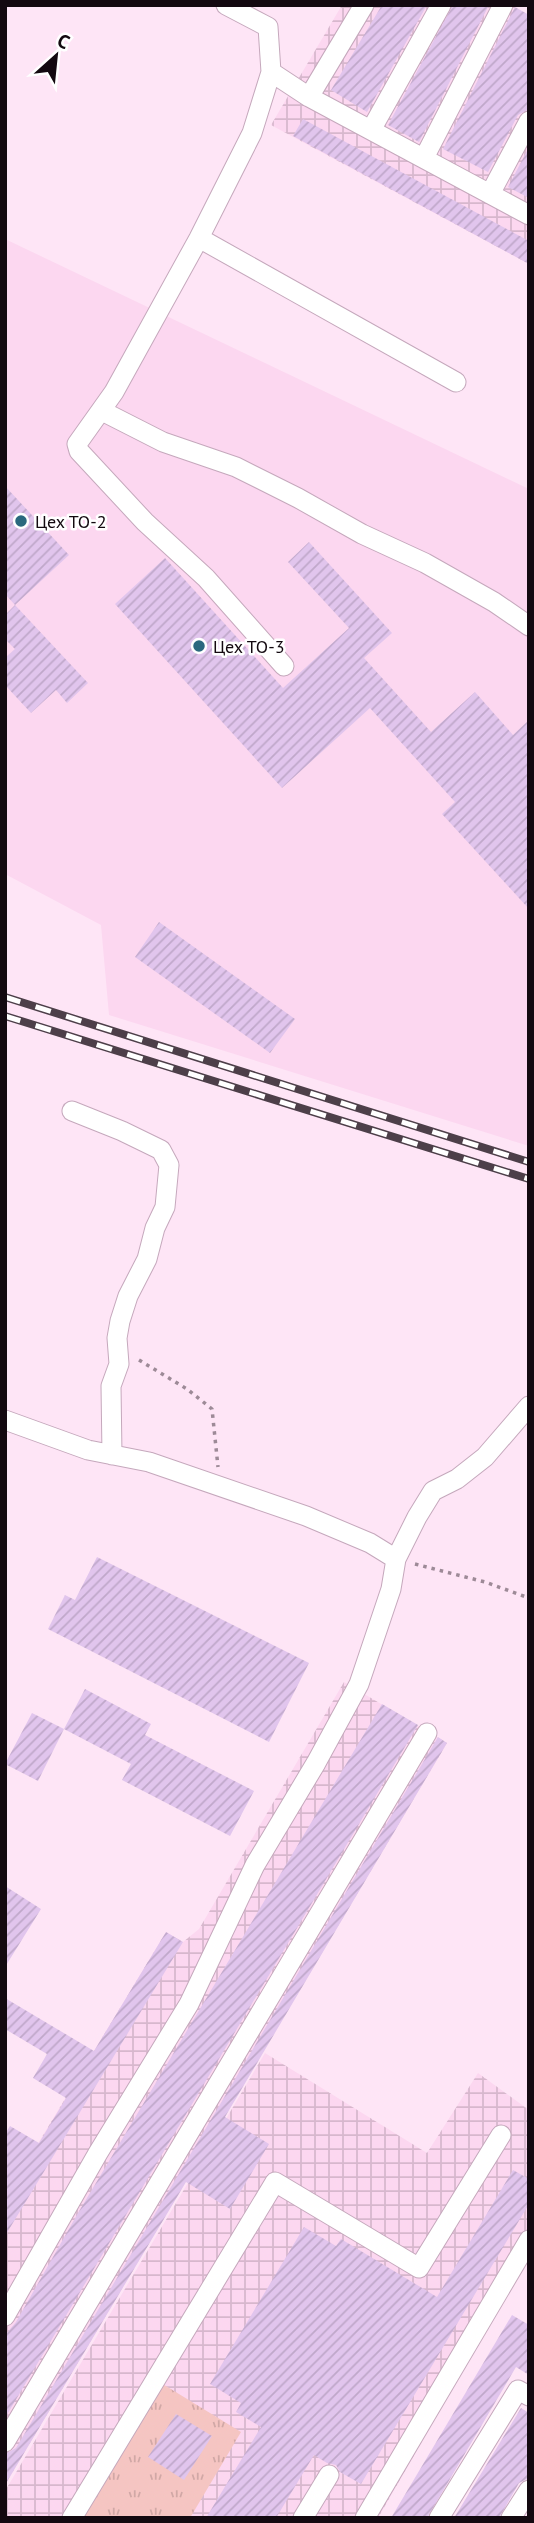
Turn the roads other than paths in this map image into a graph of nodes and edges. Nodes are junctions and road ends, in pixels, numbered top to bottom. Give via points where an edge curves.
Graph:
1 (226, 5) edge
2 (364, 5) edge
3 (441, 5) edge
4 (503, 5) edge
5 (271, 72) junction
6 (309, 97) junction
7 (529, 121) edge
8 (370, 130) junction
9 (424, 158) junction
10 (490, 194) junction
11 (529, 215) edge
12 (199, 238) junction
13 (456, 382) dead end
14 (102, 411) junction
15 (529, 626) edge
16 (284, 666) dead end
17 (72, 1111) dead end
18 (529, 1406) edge
19 (5, 1420) edge
20 (111, 1455) junction
21 (396, 1559) junction
22 (427, 1733) dead end
23 (501, 2135) dead end
24 (529, 2240) edge
25 (5, 2316) edge
26 (529, 2396) edge
27 (5, 2442) edge
28 (329, 2475) dead end
29 (529, 2490) edge
30 (72, 2518) edge
31 (303, 2518) edge
32 (365, 2518) edge
33 (439, 2518) edge
34 (511, 2518) edge

1 - 5 lane via 268,27
2 - 6 lane
3 - 8 lane
4 - 9 lane
5 - 6 lane
5 - 12 lane via 252,133
6 - 8 lane
7 - 10 lane
8 - 9 lane
9 - 10 lane
10 - 11 lane
12 - 13 lane
12 - 14 lane
14 - 15 lane via 163,442 236,467 298,498 425,563
14 - 16 lane via 80,438 79,451 145,522 206,578
17 - 20 lane via 161,1150 169,1165 165,1207 120,1321 119,1364 111,1386
18 - 21 lane via 485,1457 433,1491
19 - 20 lane
20 - 21 lane via 149,1462 306,1517 370,1543
21 - 25 lane via 391,1589 359,1684 255,1865 189,2004
22 - 27 lane
23 - 30 lane via 419,2267 275,2182
24 - 32 lane
26 - 33 lane via 518,2390
28 - 31 lane
29 - 34 lane

